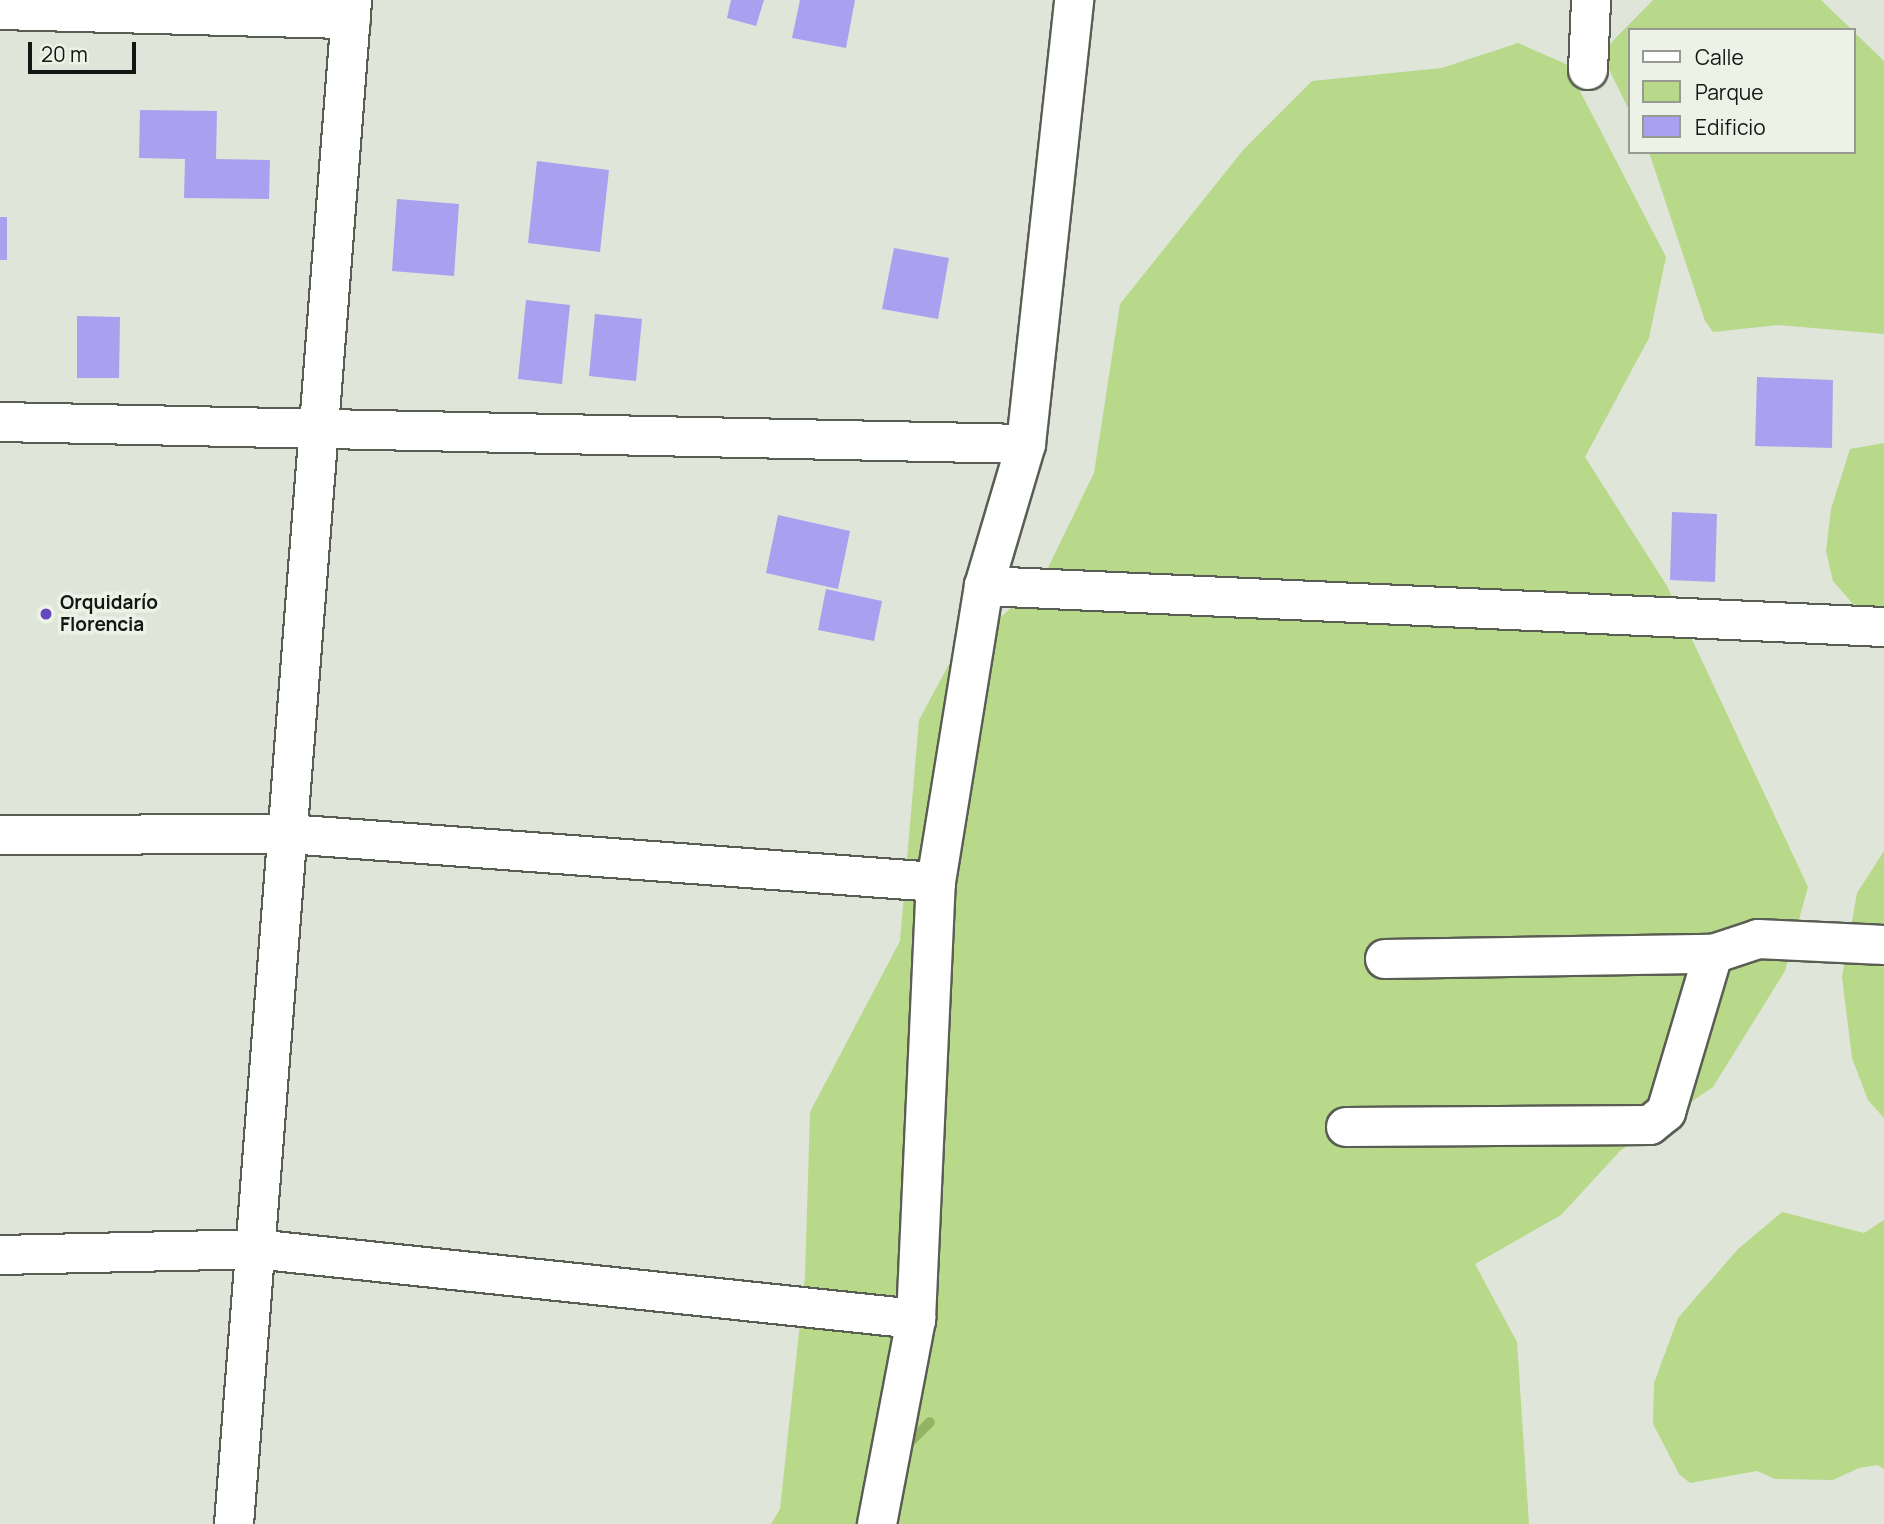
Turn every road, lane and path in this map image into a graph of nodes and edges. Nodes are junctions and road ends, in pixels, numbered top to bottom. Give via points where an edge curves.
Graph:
1 (1074, 0) edge
2 (1591, 0) edge
3 (0, 10) edge
4 (352, 10) edge
5 (1588, 70) dead end
6 (0, 422) edge
7 (319, 428) junction
8 (1026, 444) junction
9 (984, 586) junction
10 (1884, 627) edge
11 (288, 834) junction
12 (0, 835) edge
13 (936, 882) junction
14 (1884, 945) edge
15 (1713, 954) junction
16 (1385, 959) dead end
17 (1346, 1126) dead end
18 (255, 1249) junction
19 (0, 1255) edge
20 (916, 1319) junction
21 (234, 1524) edge
22 (877, 1524) edge

1 - 8 street
2 - 5 street
3 - 4 street
4 - 7 street
6 - 7 street
7 - 8 street
7 - 11 street
8 - 9 street
9 - 10 street
9 - 13 street
11 - 12 street
11 - 13 street
11 - 18 street
13 - 20 street
14 - 15 street via 1758,939
15 - 16 street
15 - 17 street via 1667,1111 1650,1125
18 - 19 street
18 - 20 street
18 - 21 street
20 - 22 street

